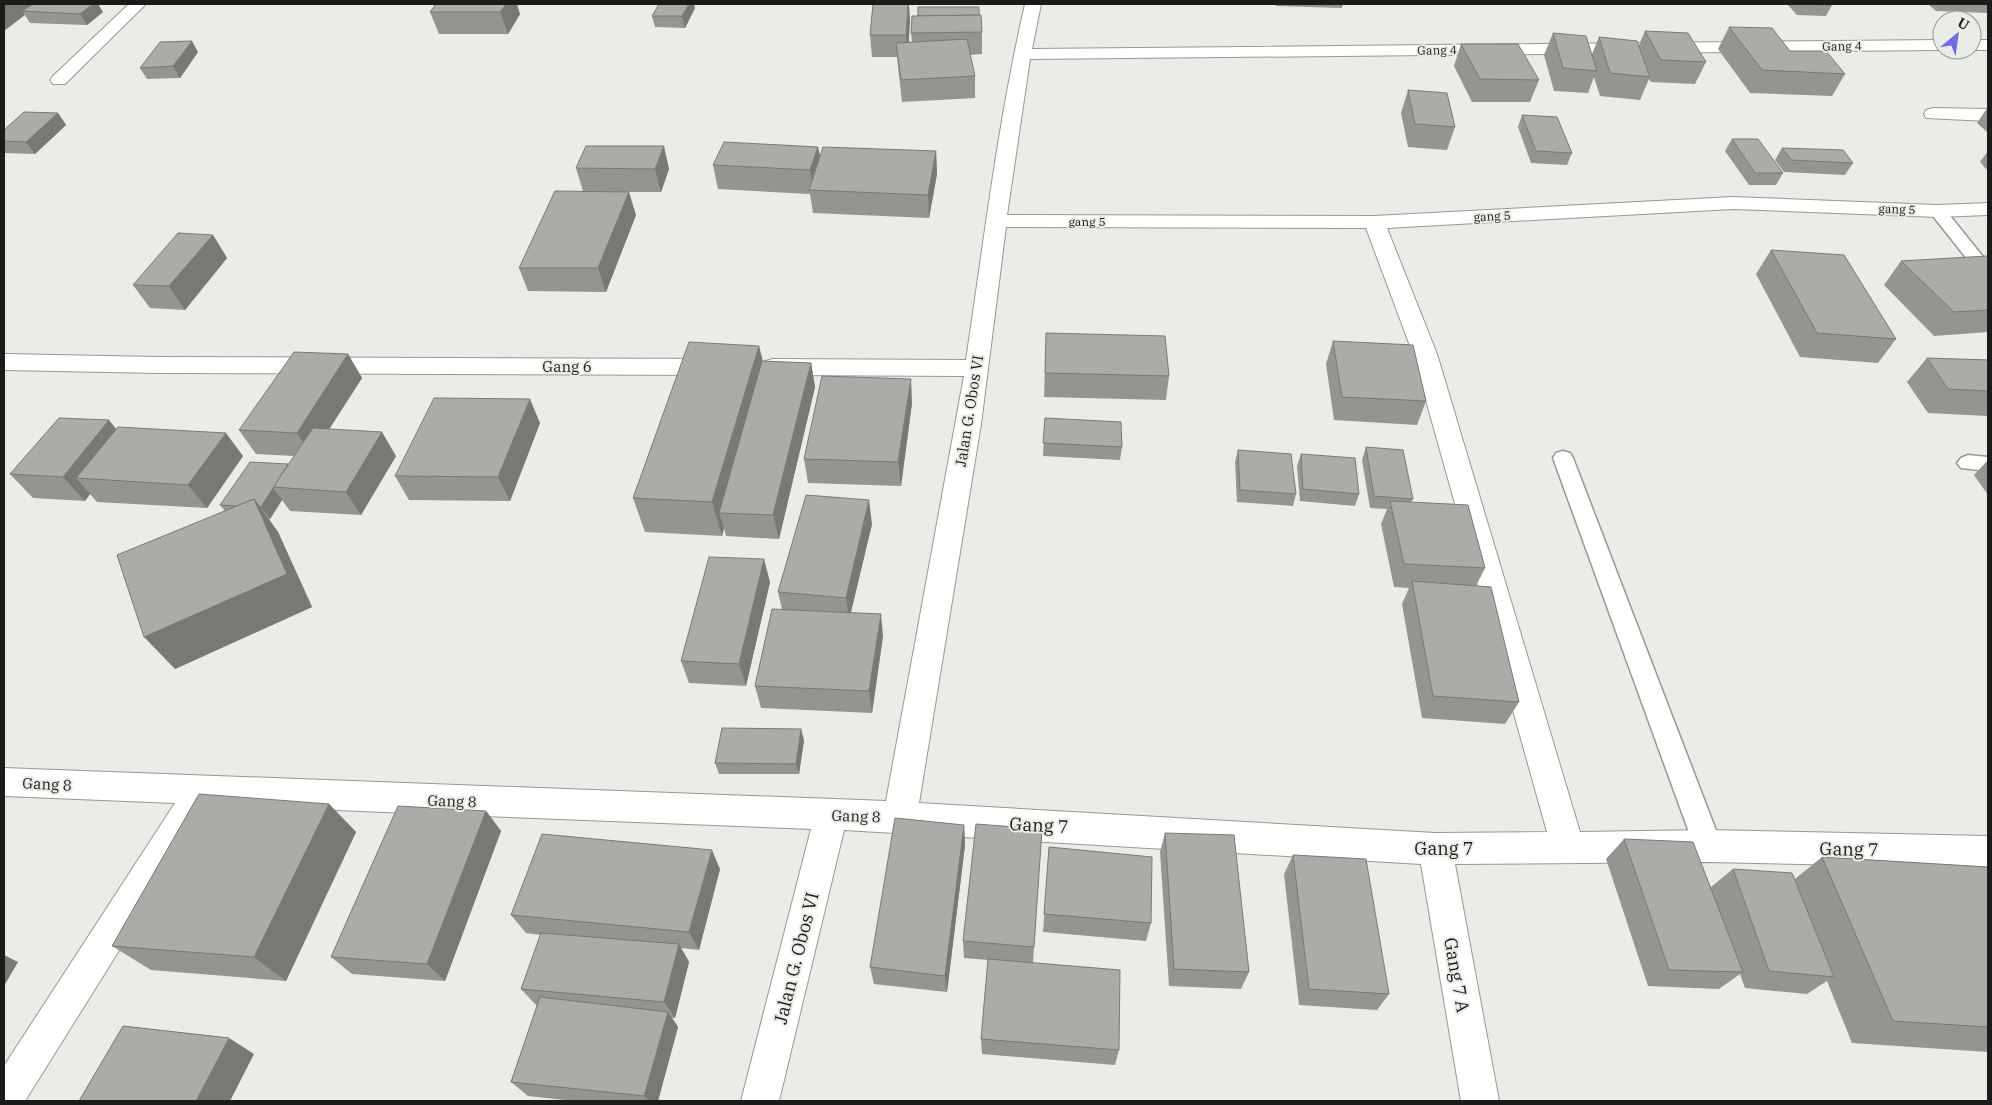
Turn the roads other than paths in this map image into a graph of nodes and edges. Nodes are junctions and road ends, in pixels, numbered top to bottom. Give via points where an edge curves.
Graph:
1 (138, 4) edge
2 (1033, 4) edge
3 (1932, 45) edge
4 (1021, 54) junction
5 (59, 80) dead end
6 (1933, 114) dead end
7 (1988, 115) edge
8 (1988, 209) edge
9 (1937, 211) junction
10 (996, 221) junction
11 (1374, 222) junction
12 (1988, 274) edge
13 (4, 362) edge
14 (977, 368) junction
15 (1563, 458) dead end
16 (4, 782) edge
17 (201, 791) junction
18 (831, 815) junction
19 (900, 817) junction
20 (1568, 846) junction
21 (1708, 846) junction
22 (1435, 849) junction
23 (1988, 852) edge
24 (4, 1100) edge
25 (760, 1101) edge
26 (1480, 1101) edge

1 - 5 street
2 - 4 street, Jalan G. Obos VI
3 - 4 street, Gang 4
4 - 10 street, Jalan G. Obos VI
6 - 7 street
8 - 9 street, gang 5
9 - 11 street, gang 5 via 1733,203
9 - 12 lane
10 - 11 street, gang 5
10 - 14 street, Jalan G. Obos VI
11 - 20 street via 1425,354
13 - 14 street, Gang 6
14 - 19 street, Jalan G. Obos VI
15 - 21 lane
16 - 17 street, Gang 8
17 - 18 street, Gang 8
17 - 24 street
18 - 19 street, Gang 8
18 - 25 street, Jalan G. Obos VI
19 - 22 street, Gang 7
20 - 21 street, Gang 7
20 - 22 street, Gang 7
21 - 23 street, Gang 7
22 - 26 street, Gang 7 A

